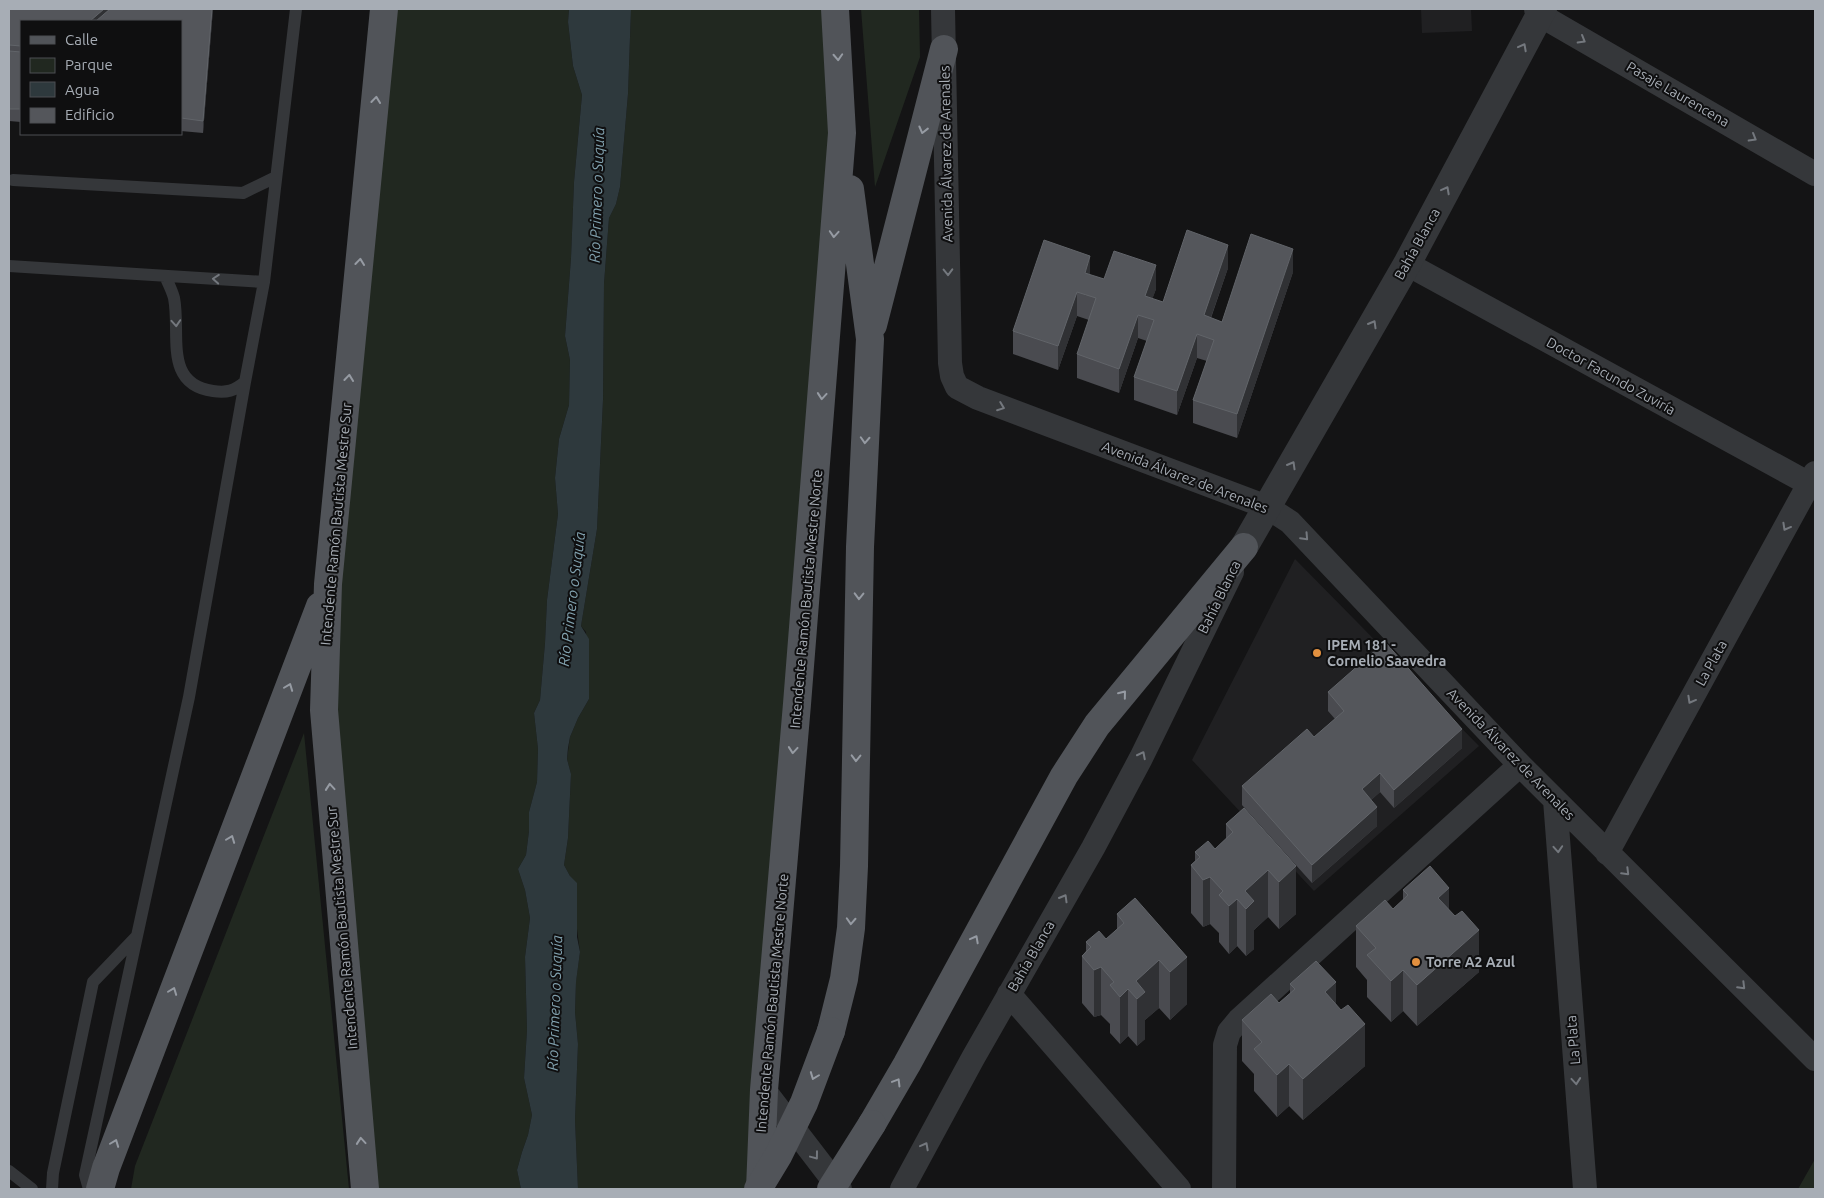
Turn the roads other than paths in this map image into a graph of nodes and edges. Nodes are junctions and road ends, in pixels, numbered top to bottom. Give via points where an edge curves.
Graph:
1 (296, 9) edge
2 (384, 9) edge
3 (835, 9) edge
4 (943, 9) edge
5 (1540, 11) edge
6 (944, 48) junction
7 (842, 133) junction
8 (1815, 174) edge
9 (276, 177) junction
10 (13, 180) dead end
11 (1407, 264) junction
12 (9, 266) edge
13 (165, 276) junction
14 (264, 282) junction
15 (870, 339) junction
16 (244, 382) junction
17 (1813, 481) edge
18 (1267, 507) junction
19 (1244, 547) junction
20 (328, 584) junction
21 (1520, 765) junction
22 (1555, 800) junction
23 (1607, 853) junction
24 (138, 934) junction
25 (1009, 994) junction
26 (1815, 1059) edge
27 (764, 1090) junction
28 (9, 1171) edge
29 (32, 1189) edge
30 (52, 1189) edge
31 (89, 1189) edge
32 (100, 1189) edge
33 (365, 1189) edge
34 (759, 1189) edge
35 (832, 1189) edge
36 (840, 1189) edge
37 (902, 1189) edge
38 (1179, 1189) edge
39 (1224, 1189) edge
40 (1585, 1189) edge

1 - 9 lane
20 -> 2 main road, Intendente Ramón Bautista Mestre Sur
3 -> 7 main road, Intendente Ramón Bautista Mestre Norte
4 - 6 street, Avenida Álvarez de Arenales
5 -> 8 street, Pasaje Laurencena
11 -> 5 street, Bahía Blanca
6 -> 15 main road
6 -> 18 street, Avenida Álvarez de Arenales via 950,363 957,387
7 - 15 main road
7 -> 27 main road, Intendente Ramón Bautista Mestre Norte
9 - 10 lane via 243,193
9 - 14 lane
11 - 17 street, Doctor Facundo Zuviría
18 -> 11 street, Bahía Blanca
12 - 13 lane
14 -> 13 lane
13 -> 16 lane via 174,296 176,352 185,379 220,392 230,392
14 - 16 lane
15 -> 34 main road, bridge via 860,547 851,928 844,979 831,1031 804,1103
16 - 24 lane via 189,697
17 -> 23 street, La Plata
18 - 19 street, Bahía Blanca
18 -> 21 street, Avenida Álvarez de Arenales via 1290,522
25 -> 19 street, Bahía Blanca via 1141,758
35 -> 19 main road, bridge via 908,1064 1079,750
32 -> 20 main road
33 -> 20 main road, Intendente Ramón Bautista Mestre Sur via 324,710
21 - 22 street, Avenida Álvarez de Arenales
21 - 39 street via 1229,1032 1225,1045
22 - 23 street, Avenida Álvarez de Arenales
22 -> 40 street, La Plata
23 -> 26 street, Avenida Álvarez de Arenales
24 - 30 lane via 93,982
24 - 31 lane via 85,1175
37 -> 25 street, Bahía Blanca
25 - 38 street
27 - 34 main road, Intendente Ramón Bautista Mestre Norte
27 -> 36 street
28 - 29 lane

